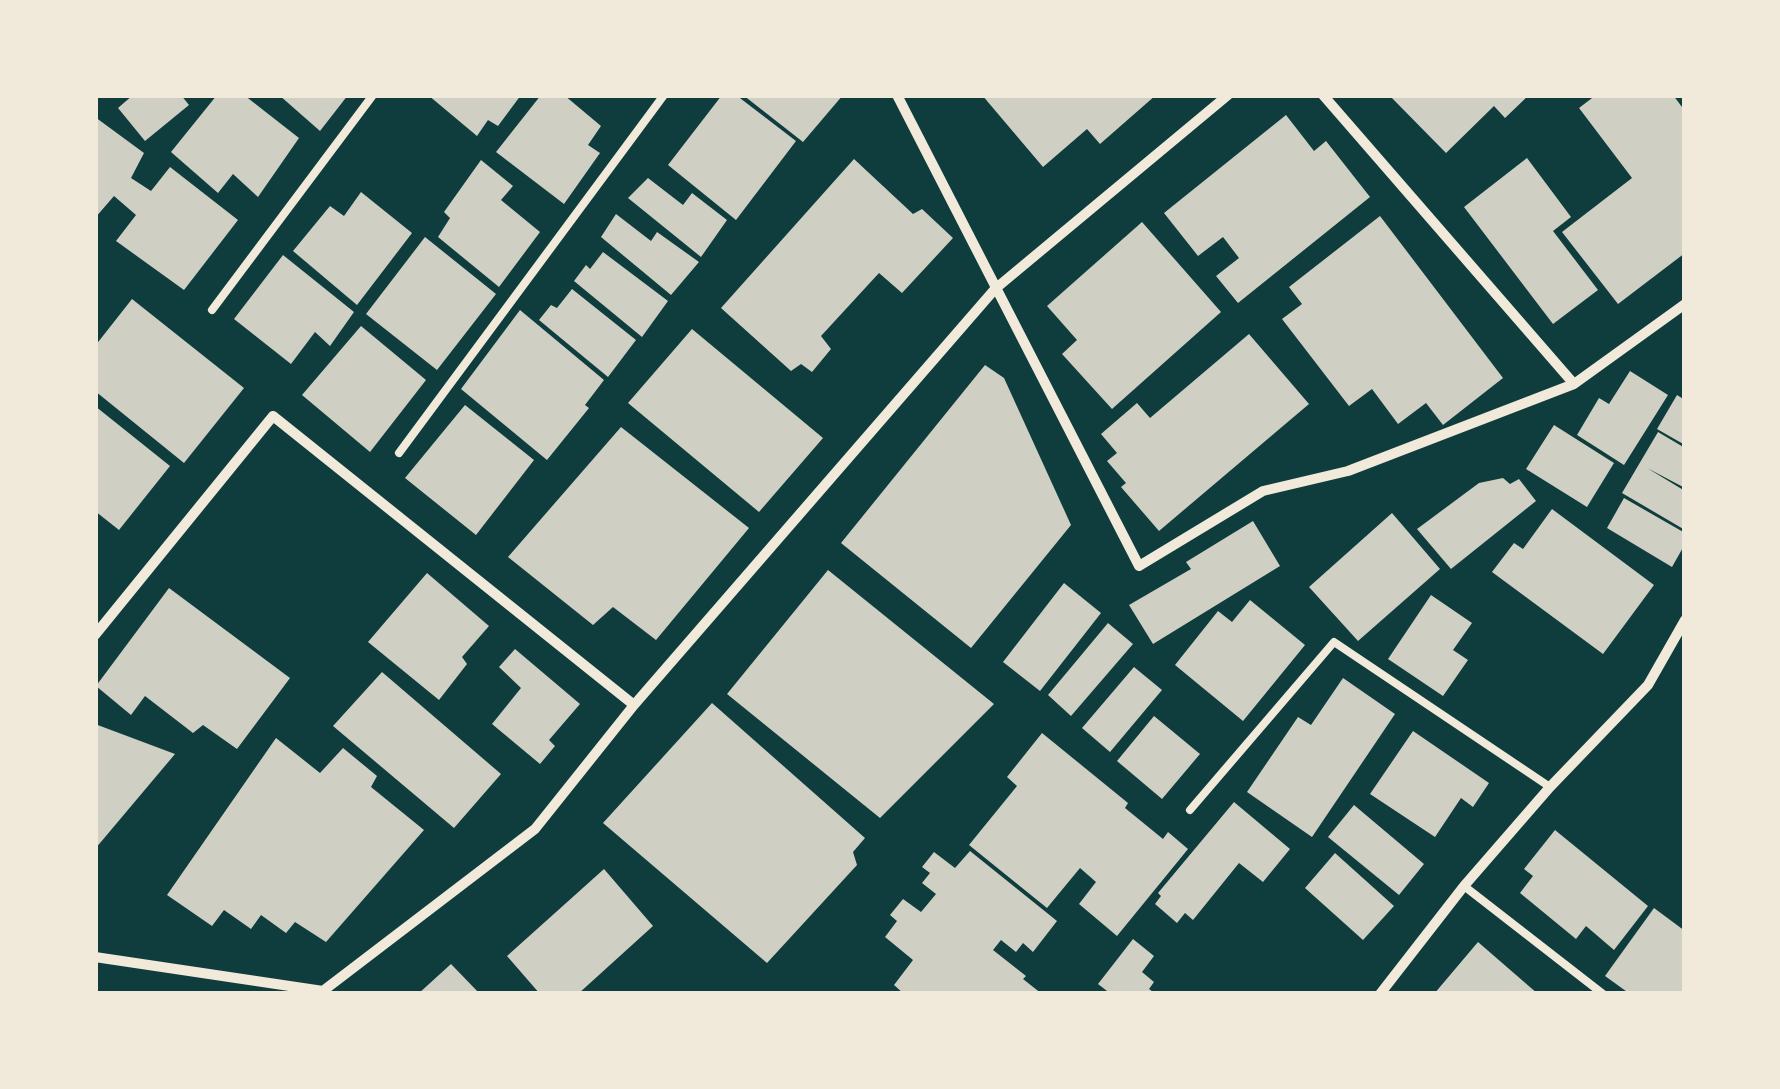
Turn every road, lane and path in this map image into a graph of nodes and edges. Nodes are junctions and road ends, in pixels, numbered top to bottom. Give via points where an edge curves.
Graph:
1 (373, 95) edge
2 (664, 95) edge
3 (897, 95) edge
4 (1228, 95) edge
5 (1322, 95) edge
6 (995, 290) junction
7 (1685, 304) edge
8 (212, 310) dead end
9 (1574, 384) junction
10 (398, 453) dead end
11 (1685, 620) edge
12 (95, 635) edge
13 (634, 705) junction
14 (1550, 787) junction
15 (1190, 810) dead end
16 (1464, 886) junction
17 (95, 957) edge
18 (321, 992) edge
19 (1380, 994) edge
20 (1603, 994) edge

1 - 8 lane
2 - 10 lane
3 - 6 street
4 - 6 street
5 - 9 street
6 - 9 street via 1139,566 1263,491 1348,471
6 - 13 street
7 - 9 street
11 - 14 street via 1648,684
12 - 13 street via 272,416
13 - 18 street via 535,829
14 - 15 lane via 1334,642
14 - 16 street
16 - 19 street
16 - 20 lane
17 - 18 street

